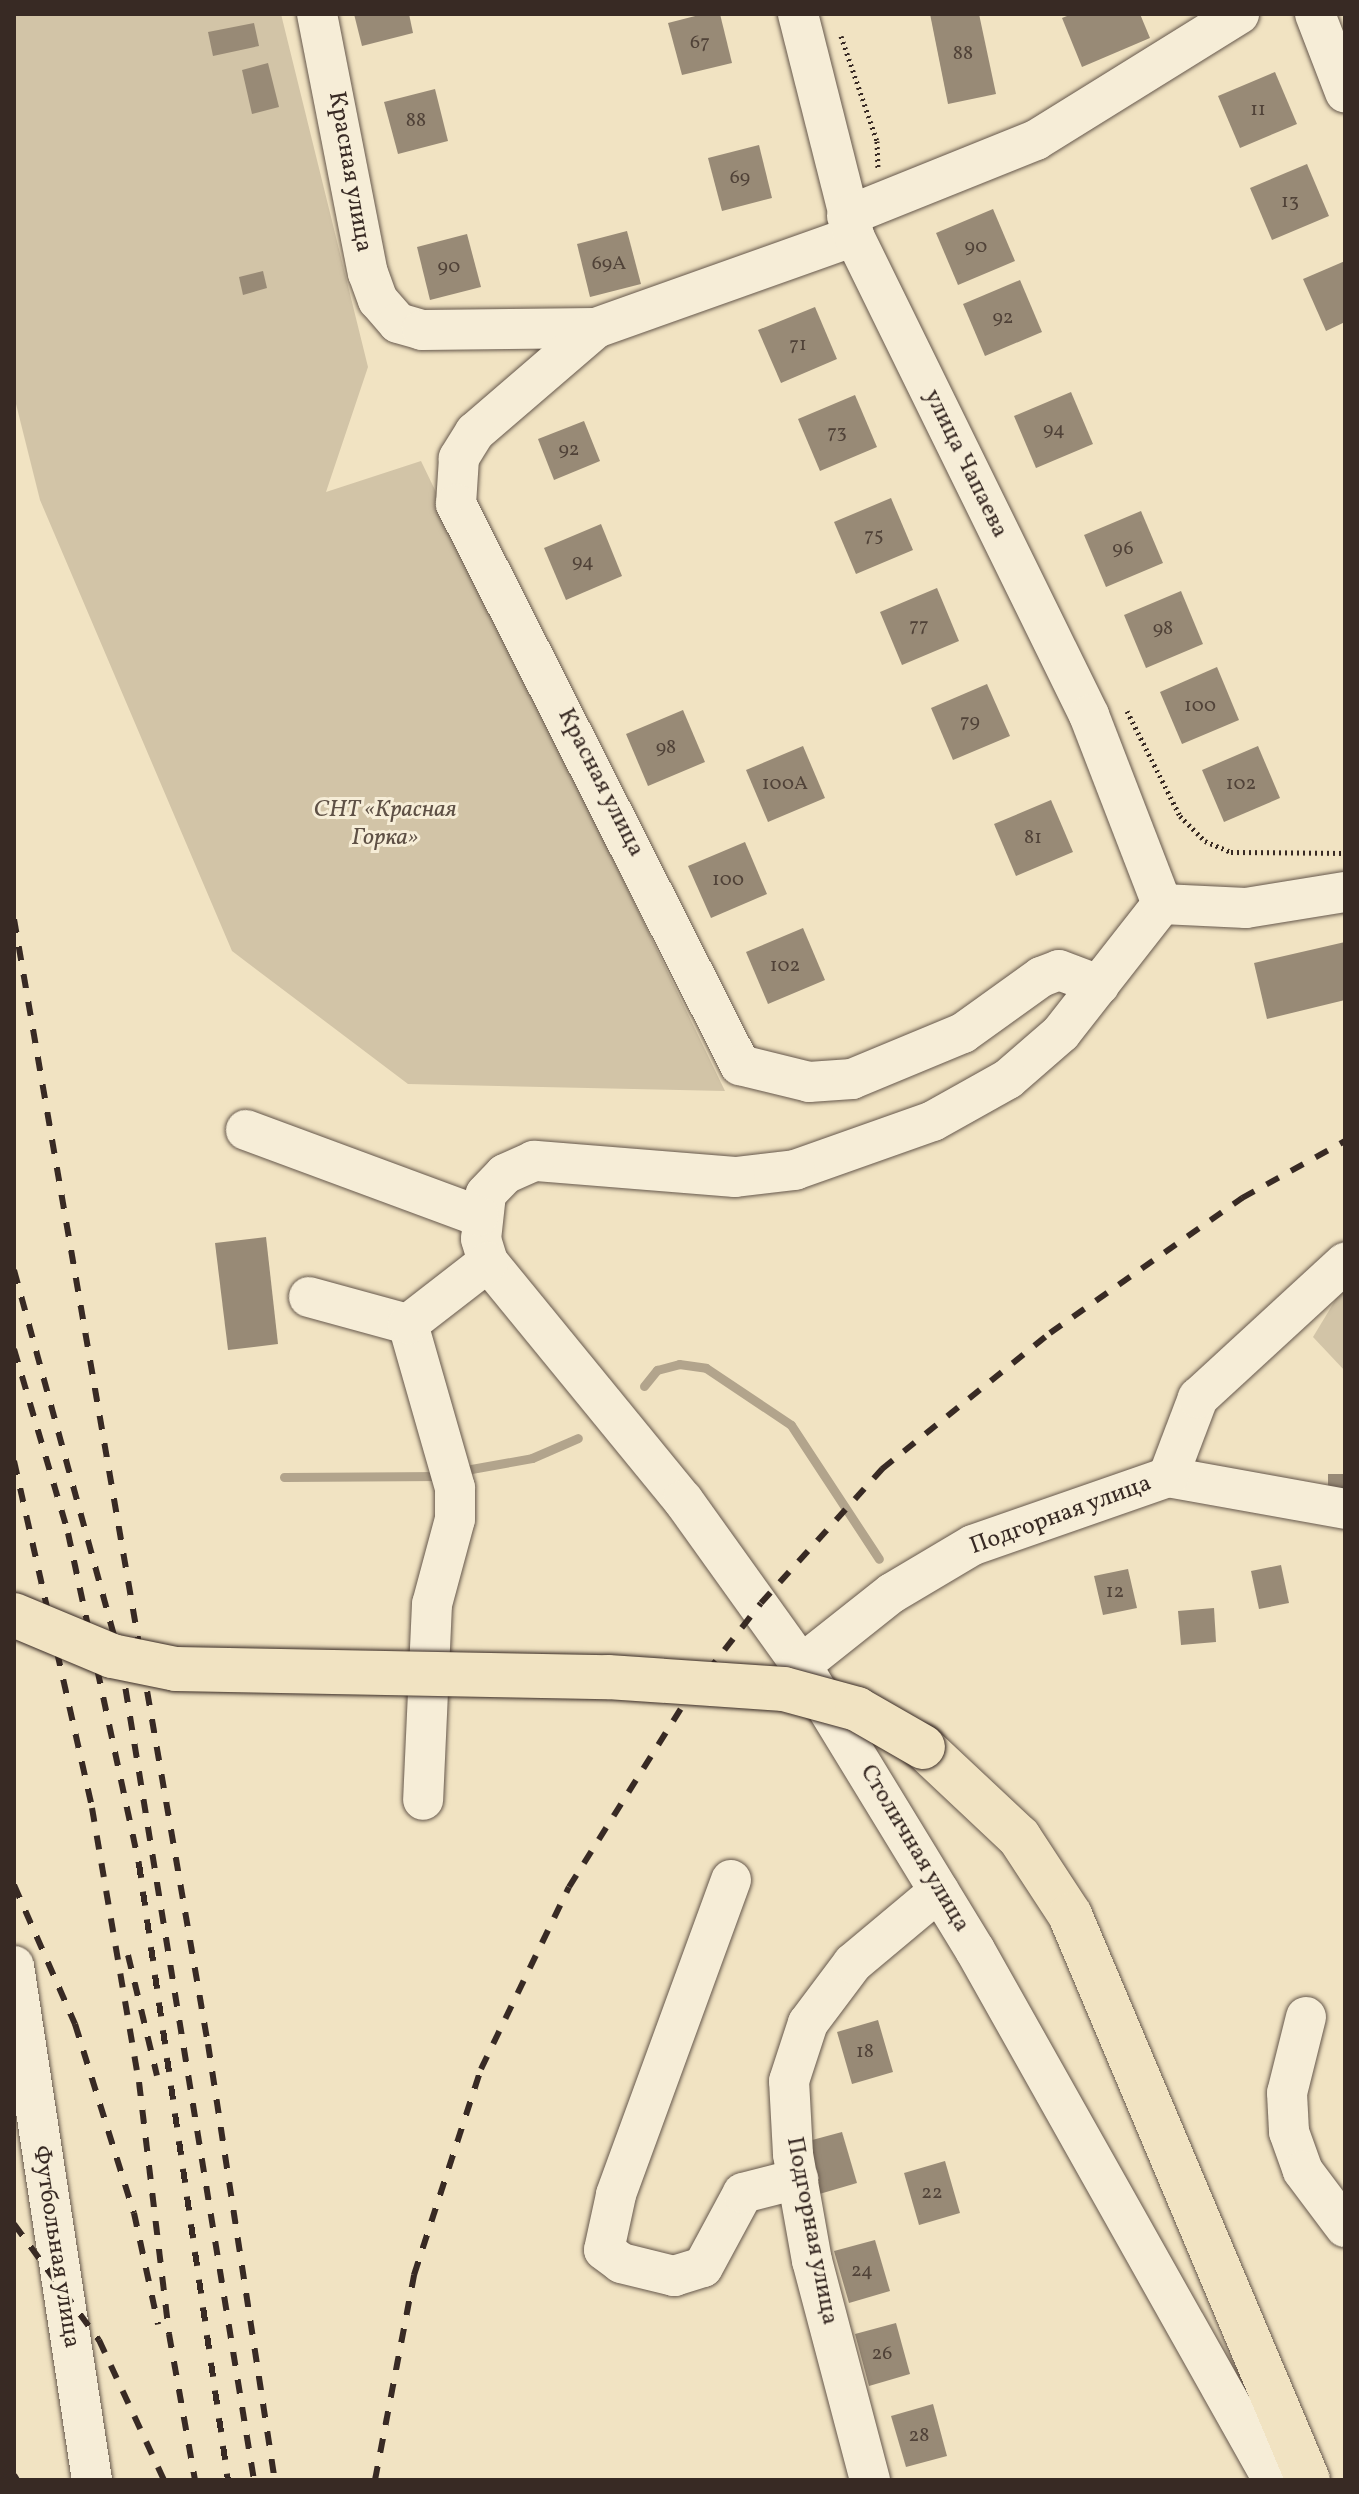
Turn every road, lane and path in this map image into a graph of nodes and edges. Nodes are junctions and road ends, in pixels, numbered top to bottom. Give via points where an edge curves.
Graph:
1 (317, 14) edge
2 (798, 14) edge
3 (1239, 14) edge
4 (1315, 14) edge
5 (839, 28) dead end
6 (1345, 92) edge
7 (860, 218) junction
8 (596, 328) junction
9 (1122, 703) dead end
10 (1345, 853) edge
11 (1345, 892) edge
12 (1162, 904) junction
13 (1099, 985) junction
14 (246, 1130) dead end
15 (479, 1216) junction
16 (488, 1262) junction
17 (1345, 1263) edge
18 (309, 1297) dead end
19 (408, 1324) junction
20 (1168, 1477) junction
21 (1345, 1509) edge
22 (14, 1615) edge
23 (801, 1665) junction
24 (423, 1800) dead end
25 (731, 1880) dead end
26 (939, 1891) junction
27 (14, 1966) edge
28 (1306, 2017) dead end
29 (798, 2179) junction
30 (1345, 2227) edge
31 (92, 2480) edge
32 (870, 2480) edge
33 (1273, 2480) edge
34 (1308, 2480) edge

1 - 8 street, Красная улица via 368,273 378,300 398,323 422,330
2 - 7 street, улица Чапаева
3 - 7 street via 1036,140
4 - 6 street
5 - 7 path via 877,141
7 - 8 street
7 - 12 street, улица Чапаева via 1089,715
8 - 13 street, Красная улица via 475,432 459,458 456,504 740,1065 809,1082 852,1079 963,1033 1041,977 1059,970
9 - 10 path via 1180,816 1205,841 1231,852
11 - 12 street via 1246,908
12 - 13 street
13 - 15 street via 1061,1033 1008,1079 933,1121 860,1151 795,1170 735,1177 534,1161 505,1174 486,1194
14 - 15 street
15 - 16 street
16 - 19 street
16 - 23 street, Столичная улица via 683,1500
17 - 20 street, Подгорная улица via 1198,1398
18 - 19 street
19 - 24 street via 455,1488 455,1519 432,1604
20 - 21 street
20 - 23 street, Подгорная улица via 973,1545 892,1593
22 - 34 main road, bridge via 112,1656 176,1669 608,1677 784,1689 857,1709 923,1747 1019,1837 1070,1915
23 - 26 street, Столичная улица
25 - 29 street via 616,2195 604,2250 621,2263 674,2276 703,2267 743,2193
26 - 29 street, Подгорная улица via 853,1963 808,2023 789,2081
26 - 33 street, Столичная улица
27 - 31 street, Футбольная улица
28 - 30 street via 1287,2093 1289,2132 1303,2171
29 - 32 street, Подгорная улица via 812,2261

